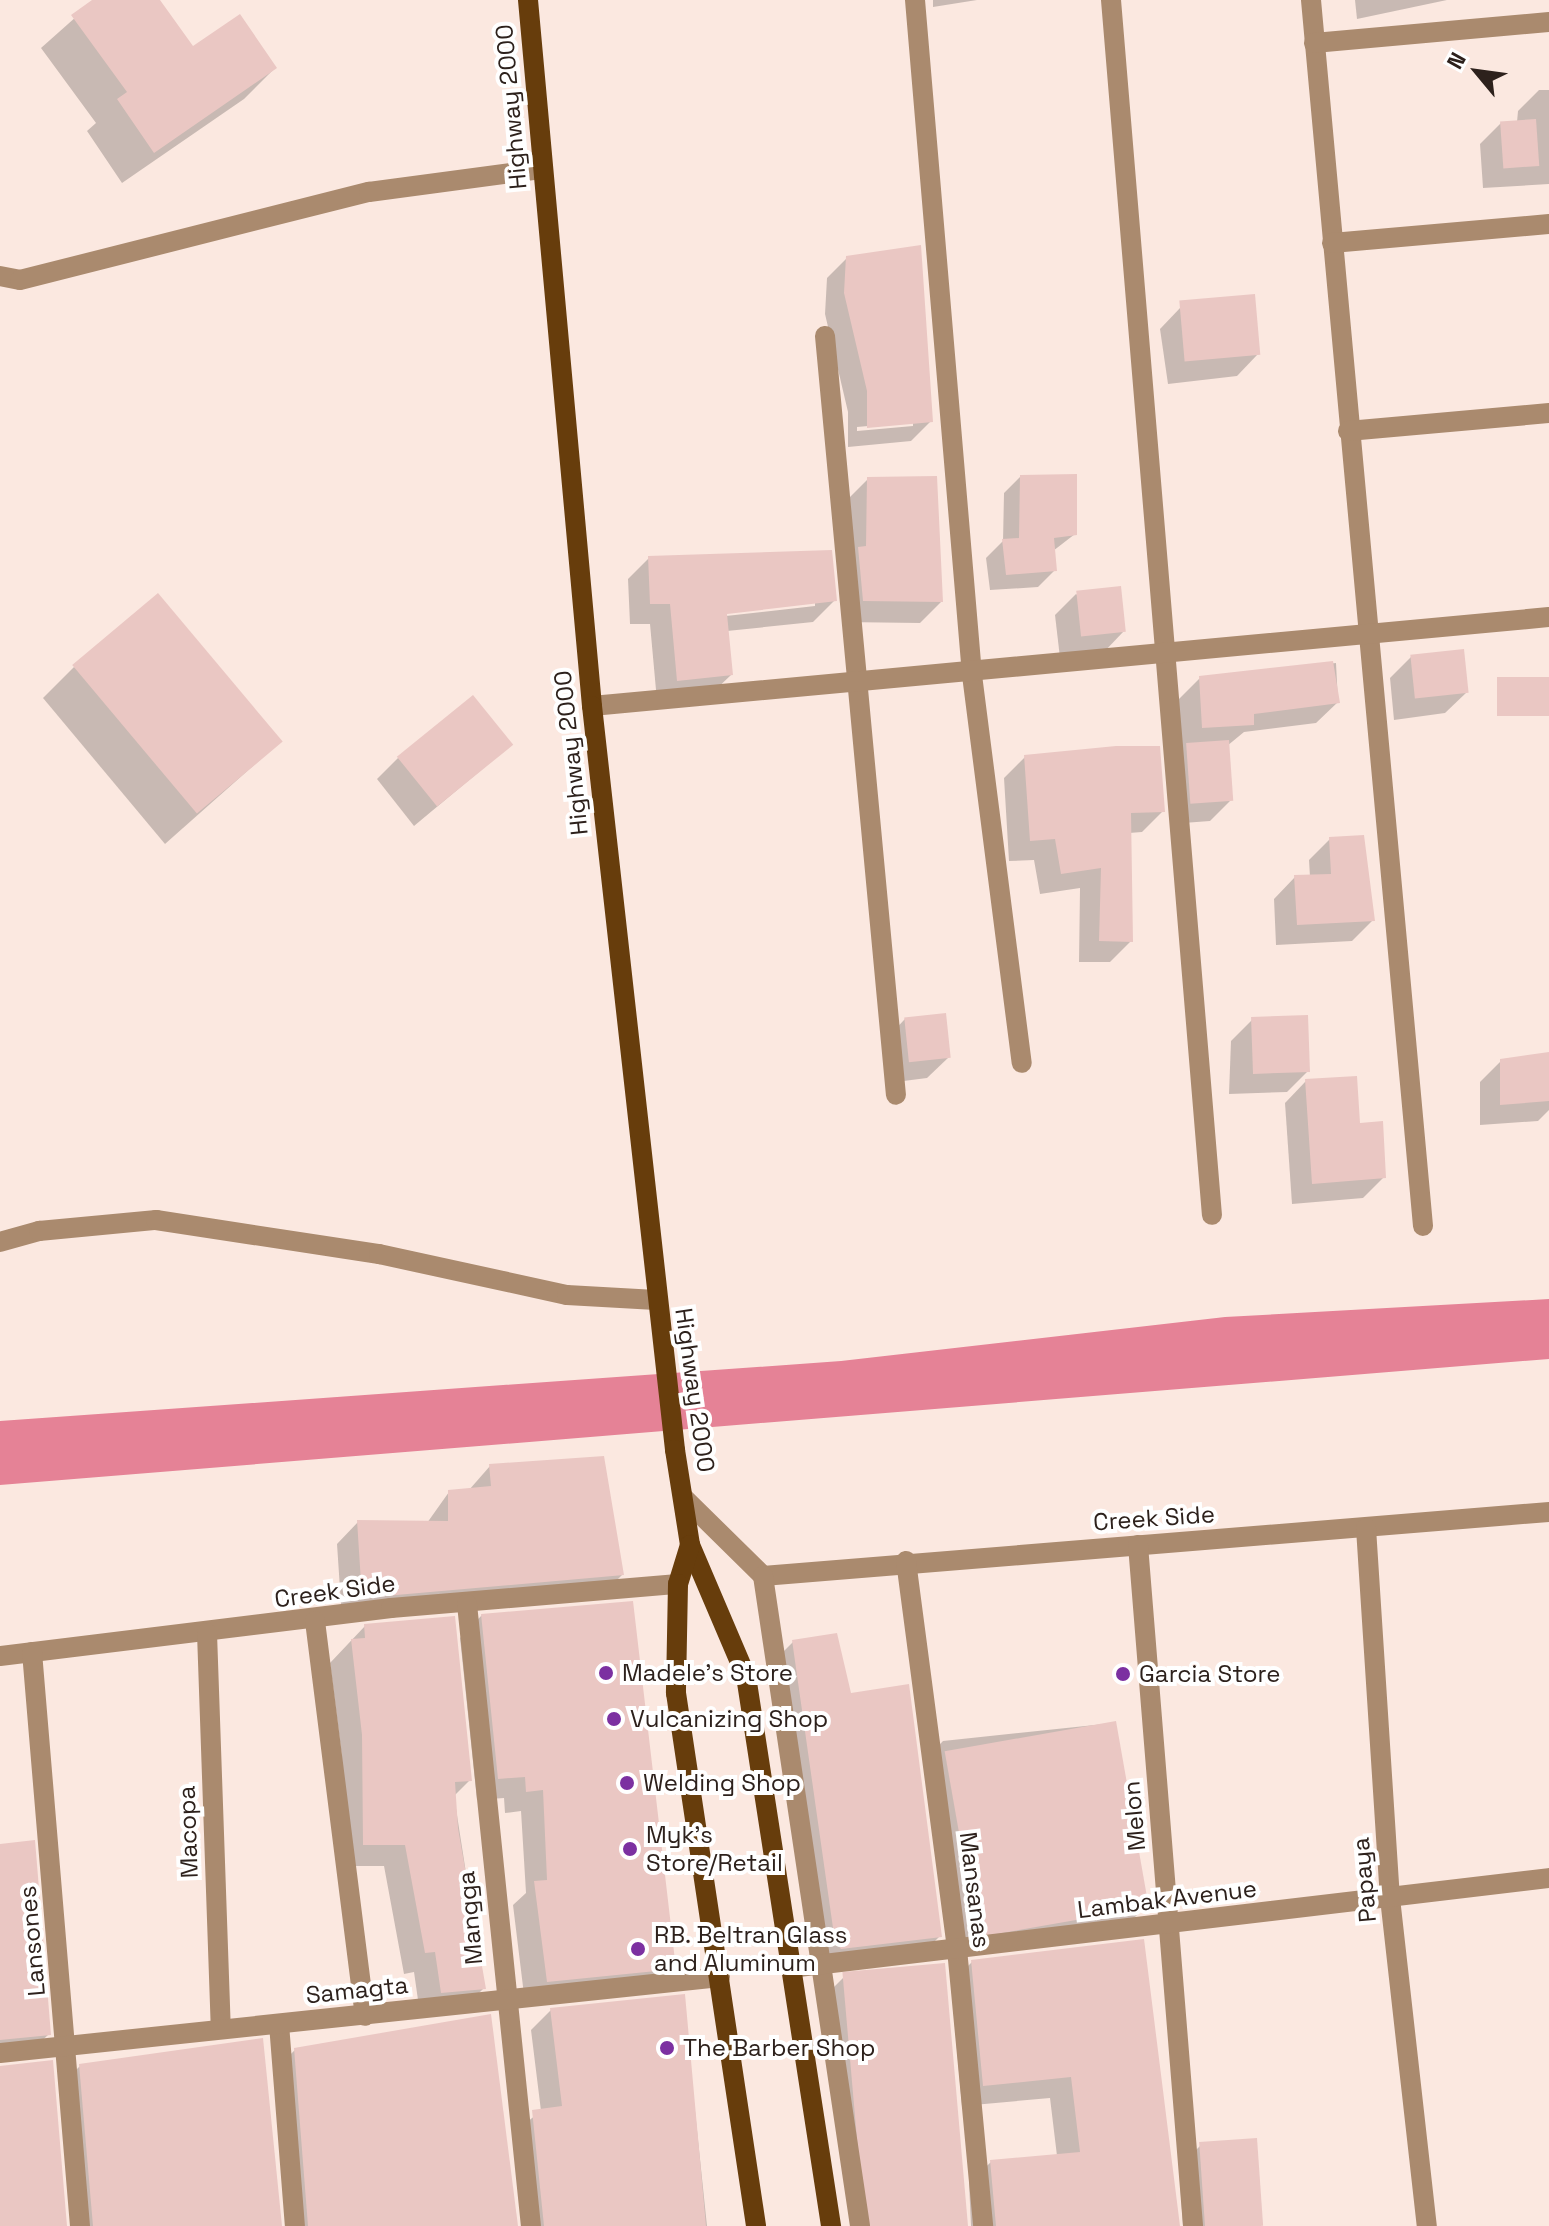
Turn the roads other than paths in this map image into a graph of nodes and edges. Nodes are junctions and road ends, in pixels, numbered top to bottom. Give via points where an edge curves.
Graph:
1 (528, 0) edge
2 (915, 0) edge
3 (1111, 0) edge
4 (1311, 0) edge
5 (1549, 22) edge
6 (1314, 43) junction
7 (542, 169) junction
8 (1549, 224) edge
9 (1332, 243) junction
10 (0, 276) edge
11 (825, 336) dead end
12 (1549, 413) edge
13 (1348, 431) junction
14 (1549, 617) edge
15 (1367, 636) junction
16 (1170, 657) junction
17 (972, 675) junction
18 (855, 683) junction
19 (592, 706) junction
20 (1022, 1063) dead end
21 (896, 1095) dead end
22 (1212, 1215) dead end
23 (1423, 1226) dead end
24 (0, 1242) edge
25 (656, 1300) junction
26 (684, 1498) junction
27 (1549, 1512) edge
28 (1366, 1528) junction
29 (690, 1545) junction
30 (1138, 1545) junction
31 (906, 1561) junction
32 (763, 1576) junction
33 (678, 1584) junction
34 (467, 1604) junction
35 (315, 1621) junction
36 (207, 1633) junction
37 (32, 1652) junction
38 (0, 1656) edge
39 (1549, 1878) edge
40 (1390, 1898) junction
41 (1169, 1926) junction
42 (957, 1949) junction
43 (824, 1964) junction
44 (790, 1968) junction
45 (720, 1977) junction
46 (504, 2001) junction
47 (365, 2016) junction
48 (279, 2024) junction
49 (221, 2029) junction
50 (67, 2045) junction
51 (0, 2053) edge
52 (80, 2226) edge
53 (295, 2226) edge
54 (531, 2226) edge
55 (756, 2226) edge
56 (831, 2226) edge
57 (860, 2226) edge
58 (983, 2226) edge
59 (1193, 2226) edge
60 (1427, 2226) edge

1 - 7 main road, Highway 2000
2 - 17 street
3 - 16 street
4 - 6 street
5 - 6 street
6 - 9 street
7 - 10 street via 369,192 20,280
7 - 19 main road, Highway 2000
8 - 9 street
9 - 13 street
11 - 18 street
12 - 13 street
13 - 15 street
14 - 15 street
15 - 16 street
15 - 23 street
16 - 17 street
16 - 22 street
17 - 18 street
17 - 20 street
18 - 19 street
18 - 21 street
19 - 25 main road, Highway 2000
24 - 25 street via 39,1231 156,1220 379,1254 567,1295
25 - 26 main road, Highway 2000
26 - 29 main road, Highway 2000
26 - 32 street, Highway 2000
27 - 28 street, Creek Side
28 - 30 street, Creek Side
28 - 40 street, Papaya
29 - 33 main road, Highway 2000
29 - 44 main road, Highway 2000 via 746,1676
30 - 31 street, Creek Side
30 - 41 street, Melon
31 - 32 street, Creek Side
31 - 42 street, Mansanas
32 - 43 street
33 - 34 street, Creek Side
33 - 45 main road, Highway 2000 via 676,1693
34 - 35 street, Creek Side
34 - 46 street, Mangga
35 - 36 street, Creek Side
35 - 47 street
36 - 37 street, Creek Side
36 - 49 street, Macopa
37 - 38 street, Creek Side
37 - 50 street, Lansones
39 - 40 street, Lambak Avenue
40 - 41 street, Lambak Avenue
40 - 60 street, Papaya
41 - 42 street, Lambak Avenue
41 - 59 street, Melon
42 - 43 street, Lambak Avenue
42 - 58 street, Mansanas
43 - 44 street, Lambak Avenue
43 - 57 street
44 - 56 main road, Highway 2000
45 - 46 street, Samagta
45 - 55 main road, Highway 2000
46 - 47 street, Samagta
46 - 54 street, Mangga
47 - 48 street, Samagta
48 - 49 street, Samagta
48 - 53 street
49 - 50 street, Samagta
50 - 51 street, Samagta
50 - 52 street, Lansones

